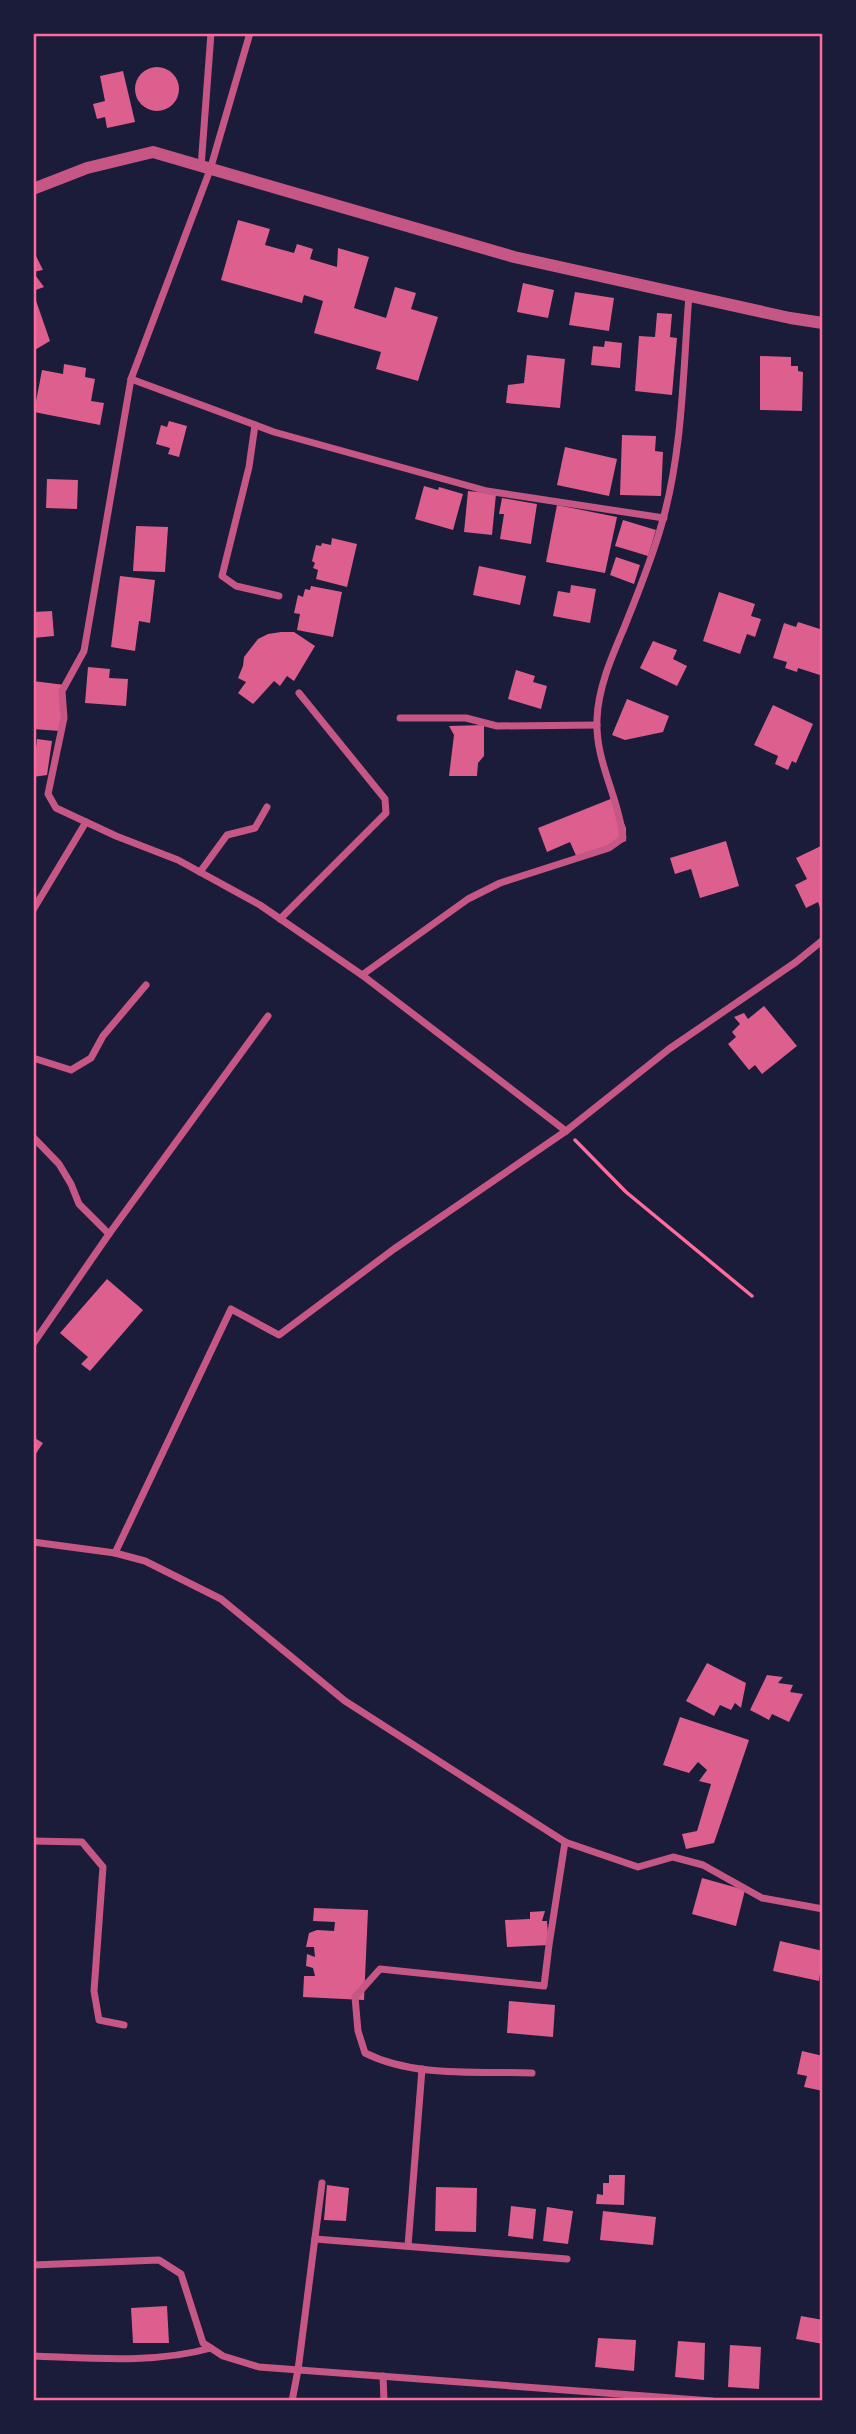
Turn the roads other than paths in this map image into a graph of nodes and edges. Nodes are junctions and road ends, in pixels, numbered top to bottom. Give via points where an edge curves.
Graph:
1 (211, 33) edge
2 (250, 33) edge
3 (205, 168) junction
4 (33, 189) edge
5 (689, 295) junction
6 (823, 323) edge
7 (131, 379) junction
8 (255, 425) junction
9 (664, 519) junction
10 (279, 596) dead end
11 (299, 693) dead end
12 (400, 718) dead end
13 (597, 725) junction
14 (267, 807) dead end
15 (86, 822) junction
16 (200, 872) junction
17 (33, 911) edge
18 (280, 919) junction
19 (823, 940) edge
20 (362, 975) junction
21 (146, 985) dead end
22 (268, 1016) dead end
23 (33, 1058) edge
24 (566, 1131) junction
25 (33, 1137) edge
26 (109, 1234) junction
27 (33, 1344) edge
28 (33, 1542) edge
29 (115, 1553) junction
30 (33, 1841) edge
31 (565, 1842) junction
32 (823, 1909) edge
33 (124, 2025) dead end
34 (422, 2069) junction
35 (532, 2073) dead end
36 (322, 2183) dead end
37 (315, 2239) junction
38 (408, 2246) junction
39 (567, 2259) dead end
40 (33, 2265) edge
41 (211, 2348) junction
42 (33, 2356) edge
43 (298, 2370) junction
44 (383, 2376) junction
45 (675, 2399) edge
46 (292, 2401) edge
47 (384, 2401) edge
48 (712, 2401) edge

1 - 3 street
2 - 3 street
3 - 4 street via 153,152 87,168
3 - 5 street via 514,257
3 - 7 street
5 - 6 street
5 - 9 street via 677,443
7 - 8 street
7 - 15 street via 83,651 62,691 64,718 48,794 56,808
8 - 9 street via 486,491
8 - 10 street via 222,576 236,586
9 - 13 street via 607,668
11 - 18 street via 385,799 386,813
12 - 13 street via 466,718 498,726
13 - 20 street via 600,758 623,838 609,848 500,883 468,899
14 - 16 street via 255,828 227,835
15 - 16 street
15 - 17 street
16 - 18 street
18 - 20 street
19 - 24 street via 669,1049
20 - 24 street
21 - 23 street via 103,1036 91,1058 71,1070
22 - 26 street
24 - 29 street via 279,1335 231,1309
25 - 26 street via 59,1164 79,1205
26 - 27 street
28 - 29 street
29 - 31 street via 145,1561 221,1599 345,1701
30 - 33 street via 82,1842 103,1867 94,1991 99,2020
31 - 32 street via 638,1867 673,1857 703,1865 762,1898
31 - 34 street via 544,1986 380,1969 355,1997 365,2053 385,2063
34 - 35 street
34 - 38 street
36 - 37 street
37 - 38 street
37 - 43 street
38 - 39 street
40 - 41 street via 159,2260 181,2274 203,2343
41 - 42 street via 187,2355
41 - 43 street via 260,2367
43 - 44 street
43 - 46 street
44 - 45 street
44 - 47 street
45 - 48 street

